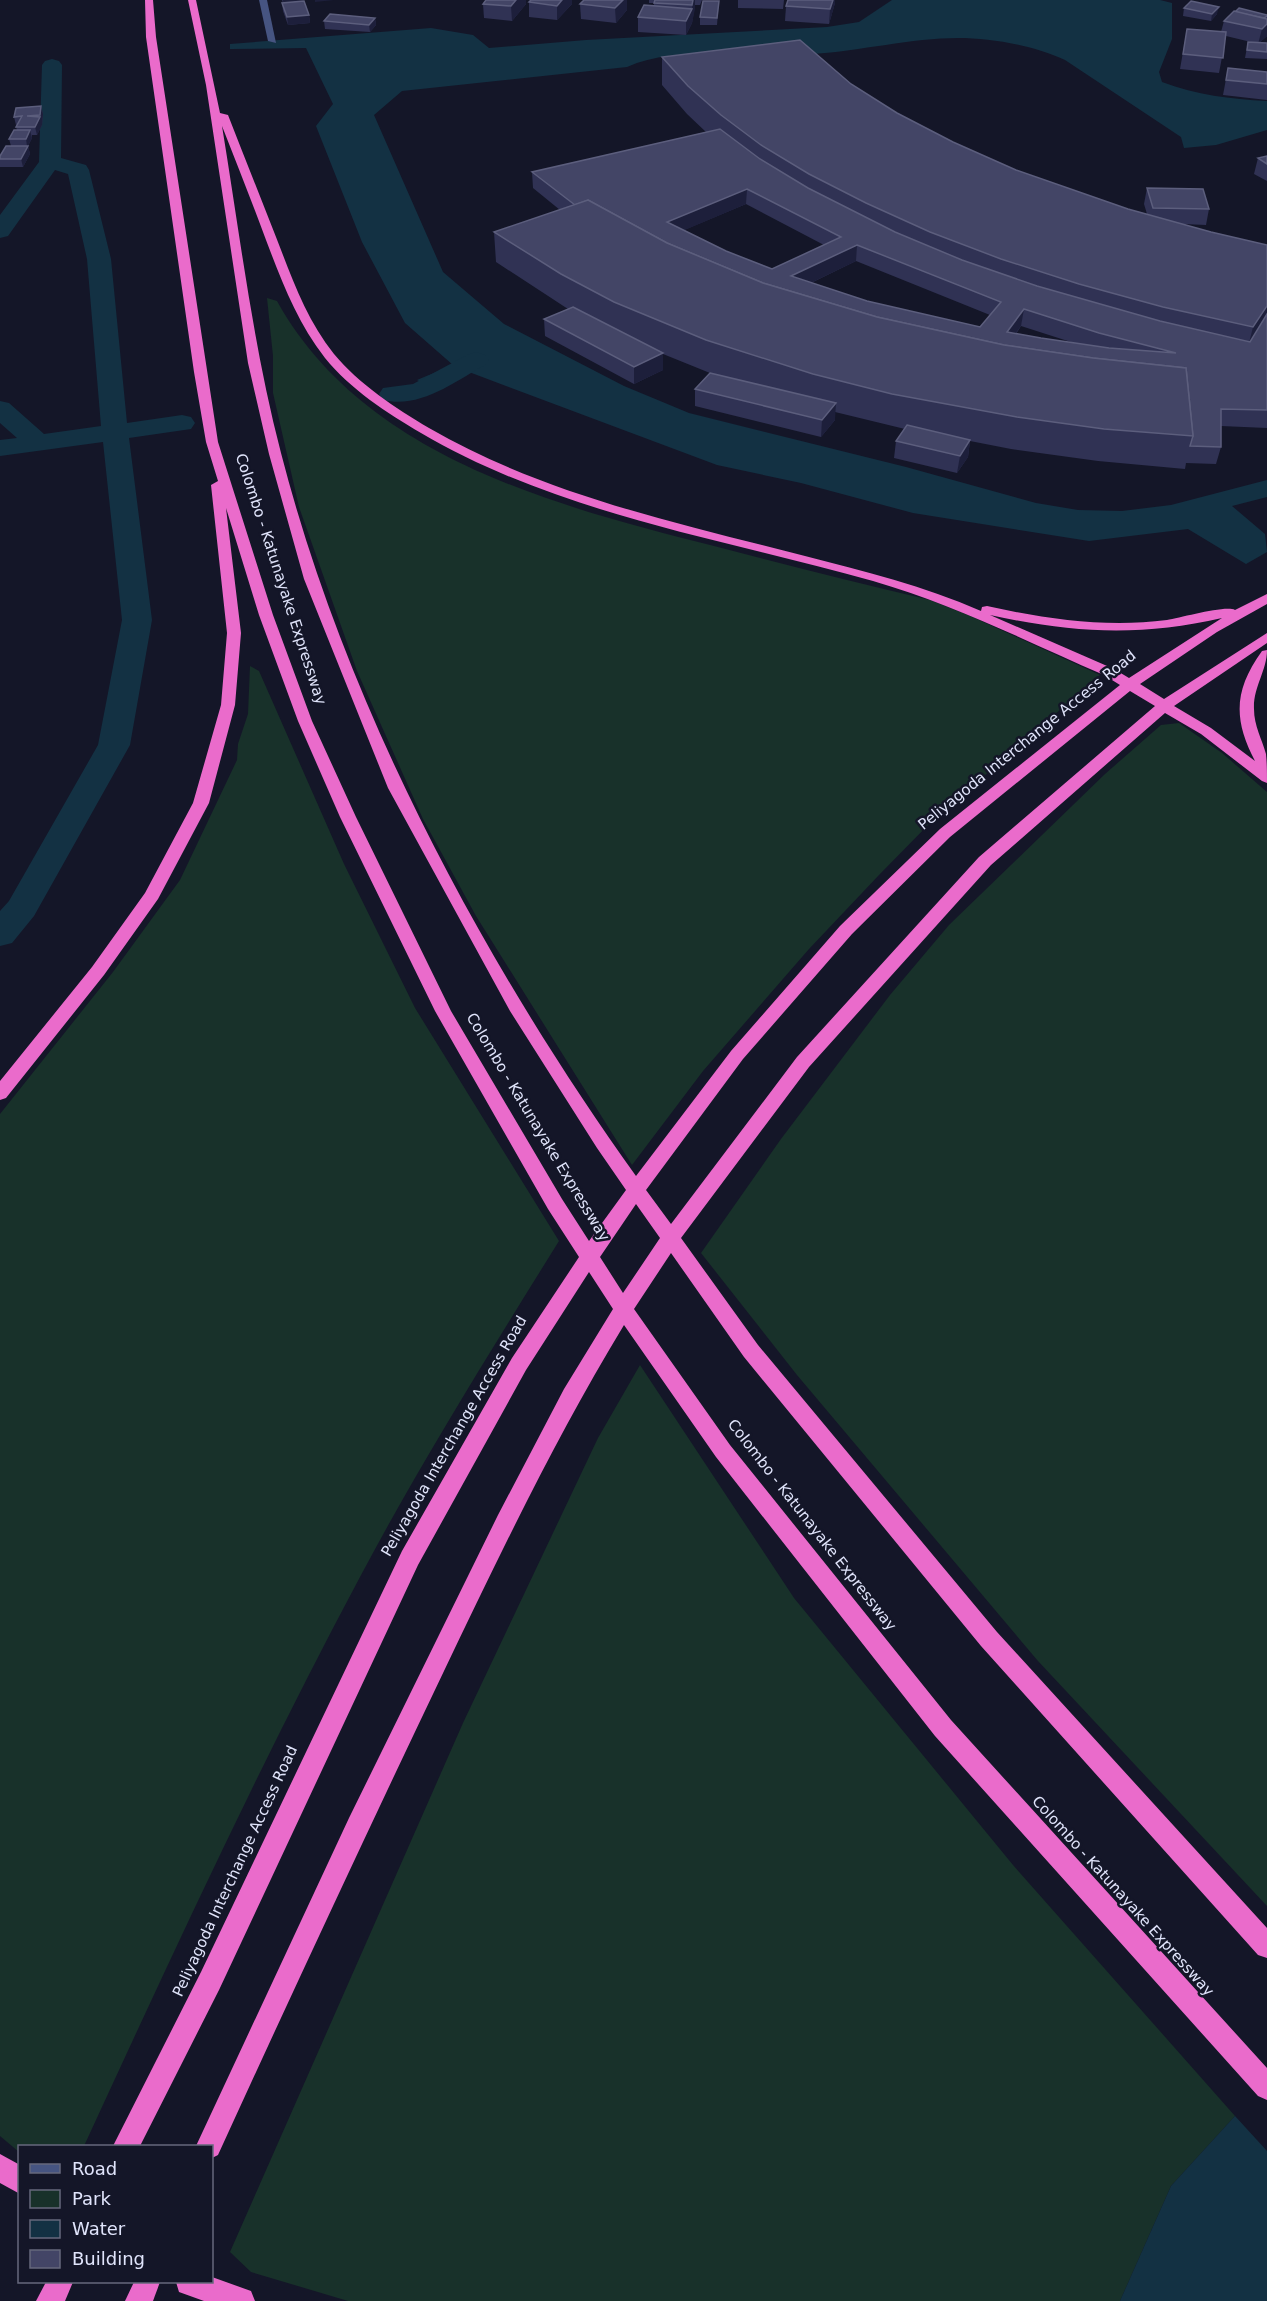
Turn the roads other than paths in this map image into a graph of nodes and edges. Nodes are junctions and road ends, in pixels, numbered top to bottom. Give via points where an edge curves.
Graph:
1 (149, 0) edge
2 (192, 0) edge
3 (263, 0) edge
4 (273, 41) dead end
5 (211, 85) junction
6 (212, 442) junction
7 (1267, 598) edge
8 (947, 601) junction
9 (1253, 605) junction
10 (1267, 638) edge
11 (1267, 654) edge
12 (1129, 685) junction
13 (1164, 706) junction
14 (1267, 770) edge
15 (1267, 778) edge
16 (0, 1093) edge
17 (1267, 1946) edge
18 (1267, 2088) edge
19 (127, 2145) edge
20 (209, 2145) edge
21 (0, 2167) edge
22 (18, 2180) edge
23 (59, 2283) edge
24 (147, 2283) edge
25 (192, 2283) edge
26 (50, 2301) edge
27 (139, 2301) edge
28 (241, 2301) edge

1 - 6 highway, Colombo - Katunayake Expressway via 151,37
2 - 5 highway, Colombo - Katunayake Expressway
3 - 4 street
5 - 8 highway via 299,310 346,374 397,414 457,450 559,492
5 - 17 highway, Colombo - Katunayake Expressway via 254,363 311,579 396,788 516,1007 609,1152 751,1351 989,1639
6 - 16 highway via 234,633 228,705 201,803 152,895
6 - 18 highway, Colombo - Katunayake Expressway via 266,615 305,721 348,817 443,1011 555,1204 723,1451 944,1728
7 - 9 highway, Peliyagoda Interchange Access Road
8 - 9 highway via 1040,622 1092,628 1170,625
8 - 12 highway via 1109,672
9 - 12 highway, Peliyagoda Interchange Access Road
10 - 13 highway
11 - 14 highway via 1248,682 1247,699 1252,743
12 - 13 highway
12 - 19 highway, Peliyagoda Interchange Access Road via 945,833 846,930 737,1055 615,1218 519,1364 410,1558 210,1982
13 - 15 highway via 1220,740
13 - 20 highway via 985,861 803,1062 644,1275 571,1395 505,1522 357,1826
21 - 22 highway
23 - 26 highway
24 - 27 highway
25 - 28 highway

